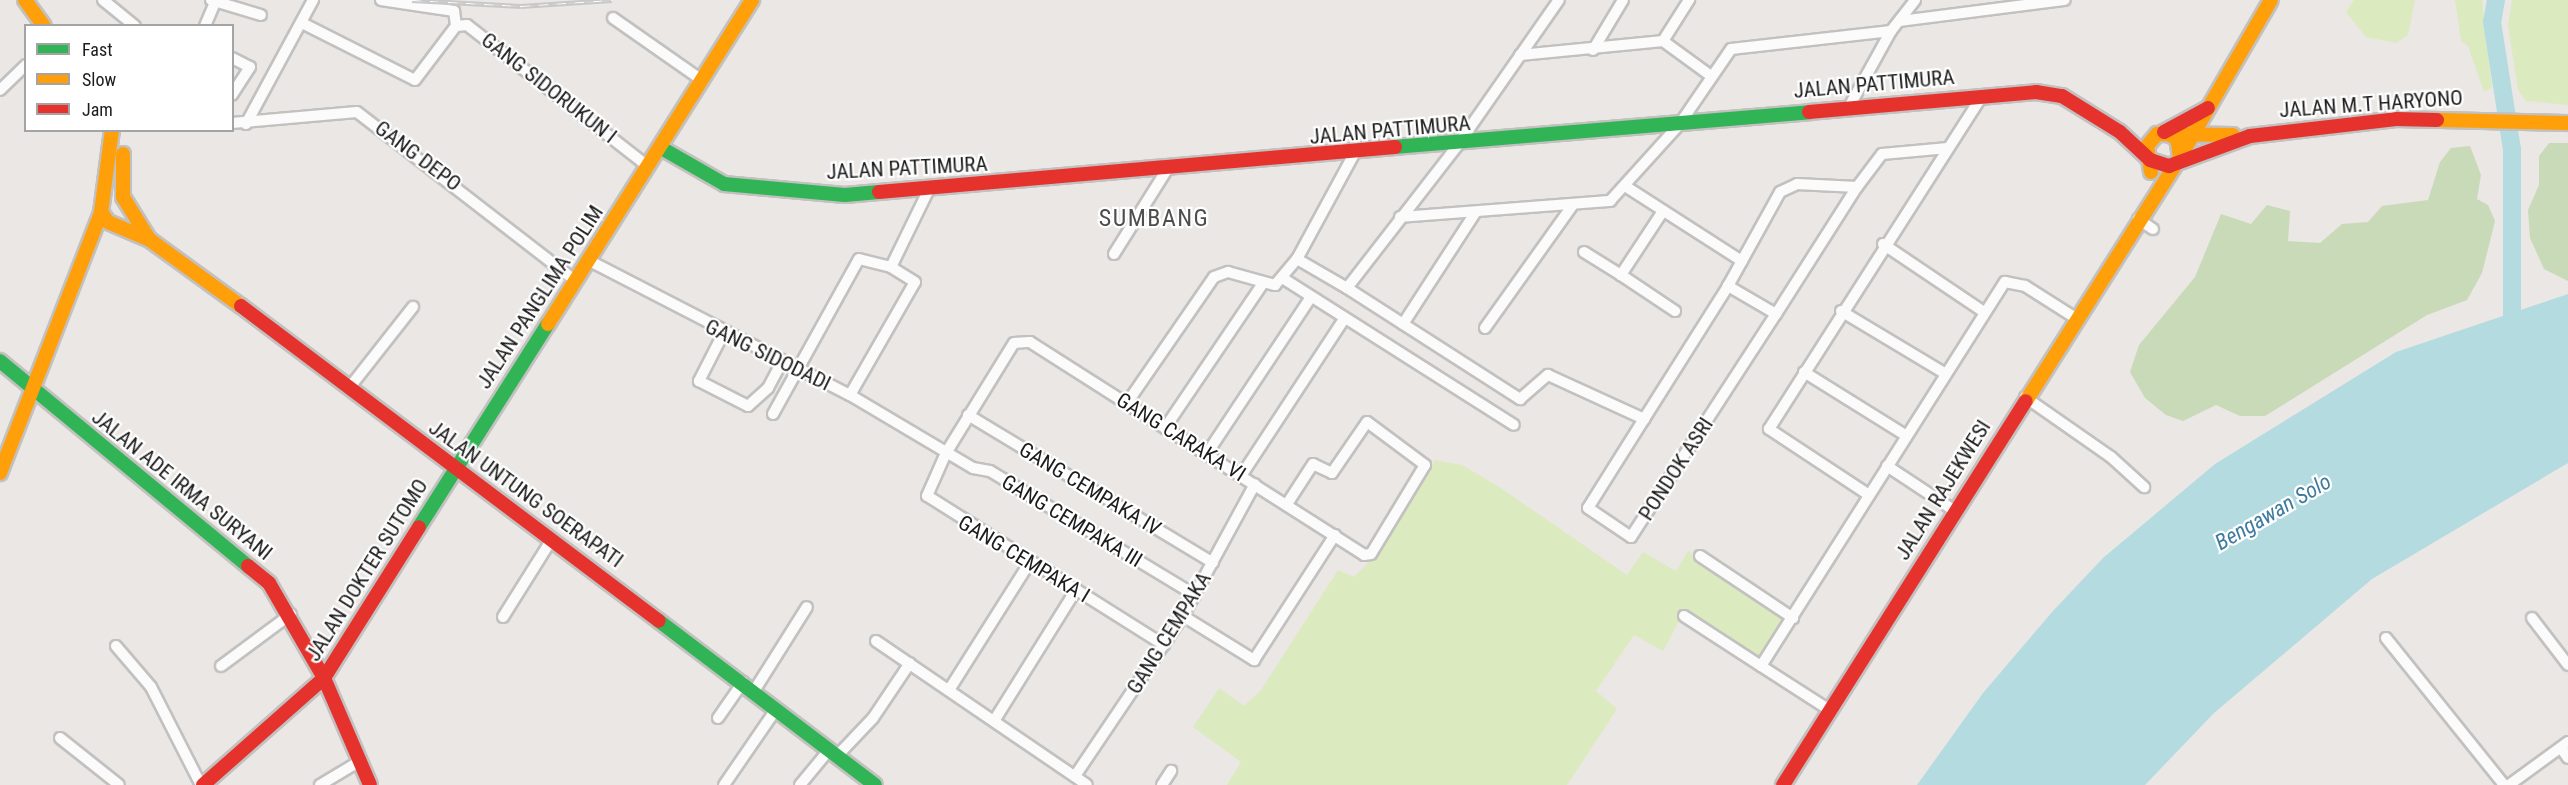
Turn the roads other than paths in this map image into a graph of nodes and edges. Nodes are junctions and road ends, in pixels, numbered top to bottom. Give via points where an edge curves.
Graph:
1 (25, 0) edge
2 (103, 0) edge
3 (313, 0) edge
4 (381, 0) edge
5 (752, 0) edge
6 (1559, 0) edge
7 (1623, 0) edge
8 (1689, 0) edge
9 (1915, 0) edge
10 (2002, 0) edge
11 (2065, 0) edge
12 (2271, 0) edge
13 (213, 1) edge
14 (1995, 11) junction
15 (261, 15) dead end
16 (613, 18) dead end
17 (1900, 21) junction
18 (43, 24) edge
19 (133, 24) edge
20 (206, 24) edge
21 (304, 24) junction
22 (456, 26) junction
23 (1891, 31) junction
24 (1663, 41) junction
25 (1593, 50) junction
26 (1520, 55) junction
27 (234, 59) edge
28 (24, 67) edge
29 (1711, 76) junction
30 (703, 81) junction
31 (0, 90) edge
32 (234, 92) edge
33 (1982, 96) junction
34 (2213, 104) junction
35 (1849, 106) junction
36 (234, 123) edge
37 (2568, 123) edge
38 (246, 124) junction
39 (1679, 125) junction
40 (112, 132) edge
41 (120, 132) edge
42 (2120, 132) junction
43 (2160, 133) junction
44 (2198, 133) junction
45 (2231, 135) junction
46 (2250, 136) junction
47 (1457, 146) junction
48 (1948, 148) junction
49 (663, 149) junction
50 (1354, 154) junction
51 (2150, 160) junction
52 (2178, 160) junction
53 (649, 167) junction
54 (1166, 171) junction
55 (1625, 186) junction
56 (1857, 187) junction
57 (929, 189) junction
58 (127, 206) junction
59 (1572, 206) junction
60 (103, 208) junction
61 (1663, 211) junction
62 (1475, 213) junction
63 (1400, 217) junction
64 (2138, 218) junction
65 (111, 224) junction
66 (2153, 230) dead end
67 (150, 240) junction
68 (1883, 244) junction
69 (1584, 252) dead end
70 (82, 253) junction
71 (1114, 254) dead end
72 (1297, 259) junction
73 (588, 260) junction
74 (1742, 261) junction
75 (891, 267) junction
76 (1621, 276) junction
77 (1284, 279) junction
78 (574, 280) junction
79 (1264, 282) junction
80 (1728, 286) junction
81 (1347, 288) junction
82 (1311, 297) junction
83 (413, 307) dead end
84 (1675, 311) dead end
85 (1841, 311) junction
86 (1983, 312) junction
87 (1776, 314) junction
88 (2074, 317) junction
89 (1344, 319) junction
90 (1403, 324) junction
91 (1485, 328) dead end
92 (723, 334) junction
93 (0, 361) edge
94 (782, 362) junction
95 (798, 369) junction
96 (1804, 372) junction
97 (1946, 374) junction
98 (350, 387) junction
99 (32, 392) junction
100 (850, 395) junction
101 (2025, 397) junction
102 (1127, 403) junction
103 (773, 414) dead end
104 (968, 415) junction
105 (1644, 419) junction
106 (1514, 425) dead end
107 (1165, 428) junction
108 (1907, 436) junction
109 (946, 453) junction
110 (1206, 455) junction
111 (1887, 466) junction
112 (455, 469) junction
113 (0, 472) edge
114 (1241, 476) junction
115 (1255, 484) junction
116 (2144, 487) dead end
117 (1869, 495) junction
118 (1287, 504) junction
119 (1955, 511) junction
120 (1335, 535) junction
121 (552, 539) junction
122 (1700, 556) dead end
123 (1030, 562) junction
124 (1213, 563) junction
125 (1076, 590) junction
126 (1195, 595) junction
127 (807, 608) dead end
128 (291, 614) junction
129 (1183, 616) junction
130 (1684, 616) dead end
131 (503, 617) dead end
132 (1792, 618) junction
133 (2532, 618) dead end
134 (2386, 638) dead end
135 (876, 641) dead end
136 (1164, 645) junction
137 (116, 646) dead end
138 (910, 663) junction
139 (2568, 665) edge
140 (222, 666) dead end
141 (1761, 666) junction
142 (324, 678) junction
143 (749, 687) junction
144 (949, 690) junction
145 (777, 708) junction
146 (1831, 711) junction
147 (718, 718) dead end
148 (994, 721) junction
149 (60, 738) dead end
150 (2565, 745) edge
151 (833, 753) junction
152 (2568, 758) edge
153 (360, 761) junction
154 (1171, 771) dead end
155 (1075, 776) junction
156 (119, 785) edge
157 (202, 785) edge
158 (320, 785) edge
159 (370, 785) edge
160 (724, 785) edge
161 (800, 785) edge
162 (875, 785) edge
163 (1087, 785) edge
164 (1162, 785) edge
165 (1783, 785) edge
166 (2504, 785) edge
167 (2509, 785) edge

1 - 18 main road
2 - 19 street
3 - 21 street
4 - 22 street via 454,12
5 - 30 main road, JALAN PANGLIMA POLIM
6 - 26 street
7 - 25 street
8 - 24 street
9 - 17 street
10 - 14 street
11 - 14 street
12 - 34 main road, JALAN RAJEKWESI
13 - 15 street
13 - 20 street
14 - 17 street
16 - 30 street
17 - 23 street
21 - 22 street, GANG SIDORUKUN I via 415,80
21 - 38 street
22 - 53 street, GANG SIDORUKUN I via 469,26
23 - 29 street via 1738,46
23 - 35 street
24 - 25 street
24 - 29 street
25 - 26 street
26 - 47 street
27 - 32 street via 250,67
28 - 31 street
29 - 39 street
30 - 49 main road, JALAN PANGLIMA POLIM
33 - 35 main road, JALAN PATTIMURA
33 - 42 main road, JALAN PATTIMURA via 2050,92
33 - 48 street
34 - 43 main road
34 - 44 main road, JALAN RAJEKWESI
34 - 45 main road via 2214,122
35 - 39 main road, JALAN PATTIMURA
36 - 38 street, GANG DEPO
37 - 46 main road, JALAN M.T HARYONO via 2480,117 2396,119
38 - 78 street, GANG DEPO via 357,112
39 - 47 main road, JALAN PATTIMURA
39 - 55 street
40 - 60 main road
41 - 58 main road
42 - 43 main road
42 - 51 main road
43 - 44 main road
43 - 51 main road via 2147,146
43 - 52 main road via 2178,138
44 - 45 main road
44 - 52 main road, JALAN RAJEKWESI
45 - 46 main road
46 - 52 main road
47 - 50 main road, JALAN PATTIMURA
47 - 63 street
48 - 56 street via 1882,154
48 - 68 street
49 - 53 main road, JALAN PANGLIMA POLIM
49 - 57 main road, JALAN PATTIMURA via 709,180 756,190 845,195
50 - 54 main road, JALAN PATTIMURA
50 - 72 street
51 - 52 main road via 2164,167
51 - 64 main road
52 - 64 main road, JALAN RAJEKWESI
53 - 73 main road, JALAN PANGLIMA POLIM
54 - 57 main road, JALAN PATTIMURA
54 - 71 street
55 - 59 street via 1610,201
55 - 61 street
56 - 74 street, PONDOK ASRI via 1785,188
56 - 87 street
57 - 75 street
58 - 60 main road via 114,198
58 - 65 main road via 124,221
58 - 67 main road
59 - 62 street
59 - 91 street
60 - 65 main road
60 - 70 main road
61 - 74 street
61 - 76 street
62 - 63 street
62 - 90 street
63 - 81 street
64 - 66 street
64 - 88 main road, JALAN RAJEKWESI
65 - 67 main road
65 - 70 main road
67 - 98 main road, JALAN UNTUNG SOERAPATI
68 - 85 street
68 - 86 street
69 - 76 street
70 - 99 main road
72 - 77 street
72 - 81 street
73 - 78 main road, JALAN PANGLIMA POLIM
73 - 92 street, GANG SIDODADI
74 - 80 street, PONDOK ASRI
75 - 95 street via 860,259
75 - 100 street via 915,282
76 - 84 street
77 - 79 street
77 - 82 street
78 - 112 main road, JALAN PANGLIMA POLIM
79 - 102 street via 1228,272 1214,277
79 - 107 street
80 - 87 street
80 - 105 street, PONDOK ASRI
81 - 90 street
82 - 89 street
82 - 110 street
83 - 98 street
85 - 96 street
85 - 97 street
86 - 88 street via 2012,280
86 - 97 street
87 - 105 street, PONDOK ASRI via 1631,537 1588,508
88 - 101 main road, JALAN RAJEKWESI
89 - 106 street
89 - 114 street
90 - 105 street via 1520,399 1548,375
92 - 94 street, GANG SIDODADI
92 - 94 street via 699,381 748,406 768,388
93 - 99 main road, JALAN ADE IRMA SURYANI
94 - 95 street, GANG SIDODADI
95 - 100 street, GANG SIDODADI
95 - 103 street
96 - 108 street
96 - 117 street via 1769,433
97 - 108 street
98 - 112 main road, JALAN UNTUNG SOERAPATI
99 - 113 main road
99 - 128 main road, JALAN ADE IRMA SURYANI via 250,563
100 - 109 street, GANG SIDODADI
101 - 116 street via 2111,457
101 - 119 main road, JALAN RAJEKWESI
102 - 104 street, GANG CARAKA VI via 1018,339
102 - 107 street, GANG CARAKA VI
104 - 109 street, GANG CARAKA VI
104 - 124 street, GANG CEMPAKA IV
107 - 110 street, GANG CARAKA VI
108 - 111 street
109 - 123 street, GANG CEMPAKA I via 928,491 930,501
109 - 126 street, GANG CEMPAKA III via 990,471
110 - 114 street, GANG CARAKA VI
111 - 117 street
111 - 119 street
112 - 121 main road, JALAN UNTUNG SOERAPATI
112 - 142 main road, JALAN DOKTER SUTOMO
114 - 115 street, GANG CARAKA VI
115 - 118 street, GANG CARAKA VI
115 - 124 street, GANG CEMPAKA
117 - 132 street
118 - 120 street, GANG CARAKA VI
118 - 120 street, GANG CARAKA VI via 1313,464 1332,473 1367,422 1424,462 1425,470 1371,554 1364,555
119 - 146 main road, JALAN RAJEKWESI
120 - 129 street via 1254,660
121 - 131 street
121 - 143 main road, JALAN UNTUNG SOERAPATI
122 - 132 street
123 - 125 street, GANG CEMPAKA I
123 - 144 street
124 - 126 street, GANG CEMPAKA
125 - 136 street, GANG CEMPAKA I
125 - 148 street
126 - 129 street, GANG CEMPAKA
127 - 143 street
128 - 140 street
128 - 142 main road, JALAN ADE IRMA SURYANI
129 - 136 street, GANG CEMPAKA
130 - 141 street
132 - 141 street
133 - 139 street
134 - 166 street
135 - 138 street
136 - 155 street, GANG CEMPAKA
137 - 157 street via 151,687
138 - 144 street
138 - 151 street via 873,718
141 - 146 street
142 - 153 main road, JALAN ADE IRMA SURYANI
142 - 157 main road, JALAN DOKTER SUTOMO
143 - 145 main road, JALAN UNTUNG SOERAPATI
143 - 147 street
144 - 148 street
145 - 151 main road, JALAN UNTUNG SOERAPATI
145 - 160 street
146 - 165 main road, JALAN RAJEKWESI
148 - 155 street
149 - 156 street
150 - 152 street
150 - 167 street
151 - 161 street
151 - 162 main road, JALAN UNTUNG SOERAPATI
153 - 158 street
153 - 159 main road, JALAN ADE IRMA SURYANI
154 - 164 street
155 - 163 street

